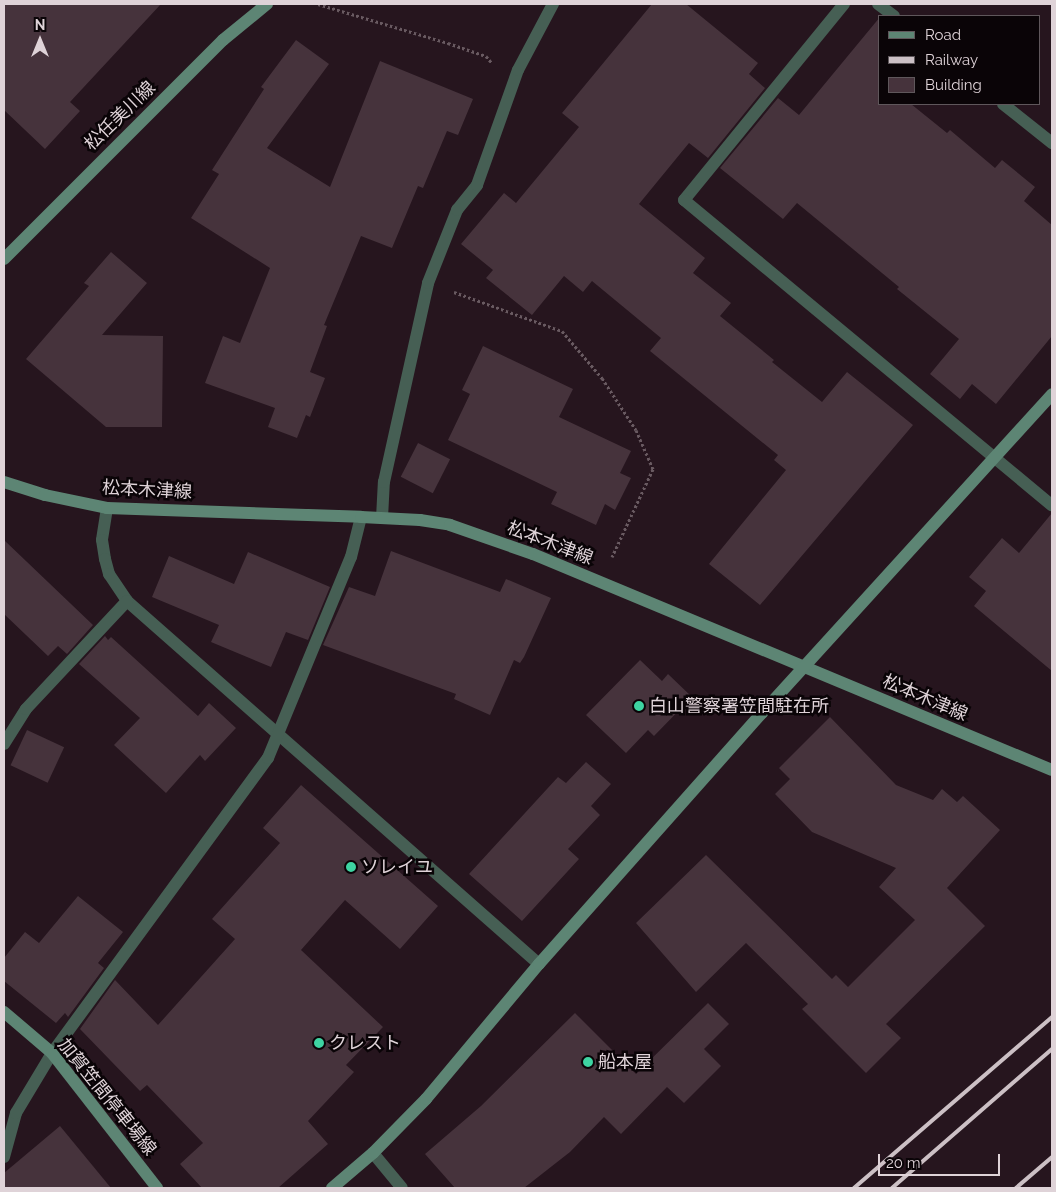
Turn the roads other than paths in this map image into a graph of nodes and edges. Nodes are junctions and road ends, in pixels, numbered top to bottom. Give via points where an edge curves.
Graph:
1 (268, 4) edge
2 (553, 4) edge
3 (844, 4) edge
4 (878, 4) edge
5 (893, 15) edge
6 (1004, 105) edge
7 (1052, 143) edge
8 (4, 259) edge
9 (1052, 394) edge
10 (993, 456) junction
11 (4, 482) edge
12 (1052, 505) edge
13 (107, 508) junction
14 (361, 517) junction
15 (382, 518) junction
16 (127, 601) junction
17 (803, 667) junction
18 (278, 736) junction
19 (4, 744) edge
20 (1052, 770) edge
21 (539, 964) junction
22 (4, 1012) edge
23 (52, 1053) junction
24 (373, 1153) junction
25 (4, 1156) edge
26 (157, 1188) edge
27 (332, 1188) edge
28 (402, 1188) edge

1 - 8 main road, 松任美川線 via 223,40
2 - 15 street via 512,87 477,185 452,218 428,283 384,482
3 - 10 street via 684,200
4 - 5 street
6 - 7 street
9 - 10 main road
10 - 12 street
10 - 17 main road
11 - 13 main road, 松本木津線 via 45,495
13 - 14 main road, 松本木津線
13 - 16 street via 102,540 105,559 109,574
14 - 15 main road, 松本木津線
14 - 18 street via 351,557
15 - 17 main road, 松本木津線 via 450,526 533,554
16 - 18 street
16 - 19 street via 26,709
17 - 20 main road, 松本木津線
17 - 21 main road
18 - 21 street
18 - 23 street via 268,758
21 - 24 main road via 426,1099
22 - 23 main road, 加賀笠間停車場線
23 - 25 street via 16,1113
23 - 26 main road, 加賀笠間停車場線
24 - 27 main road
24 - 28 street

